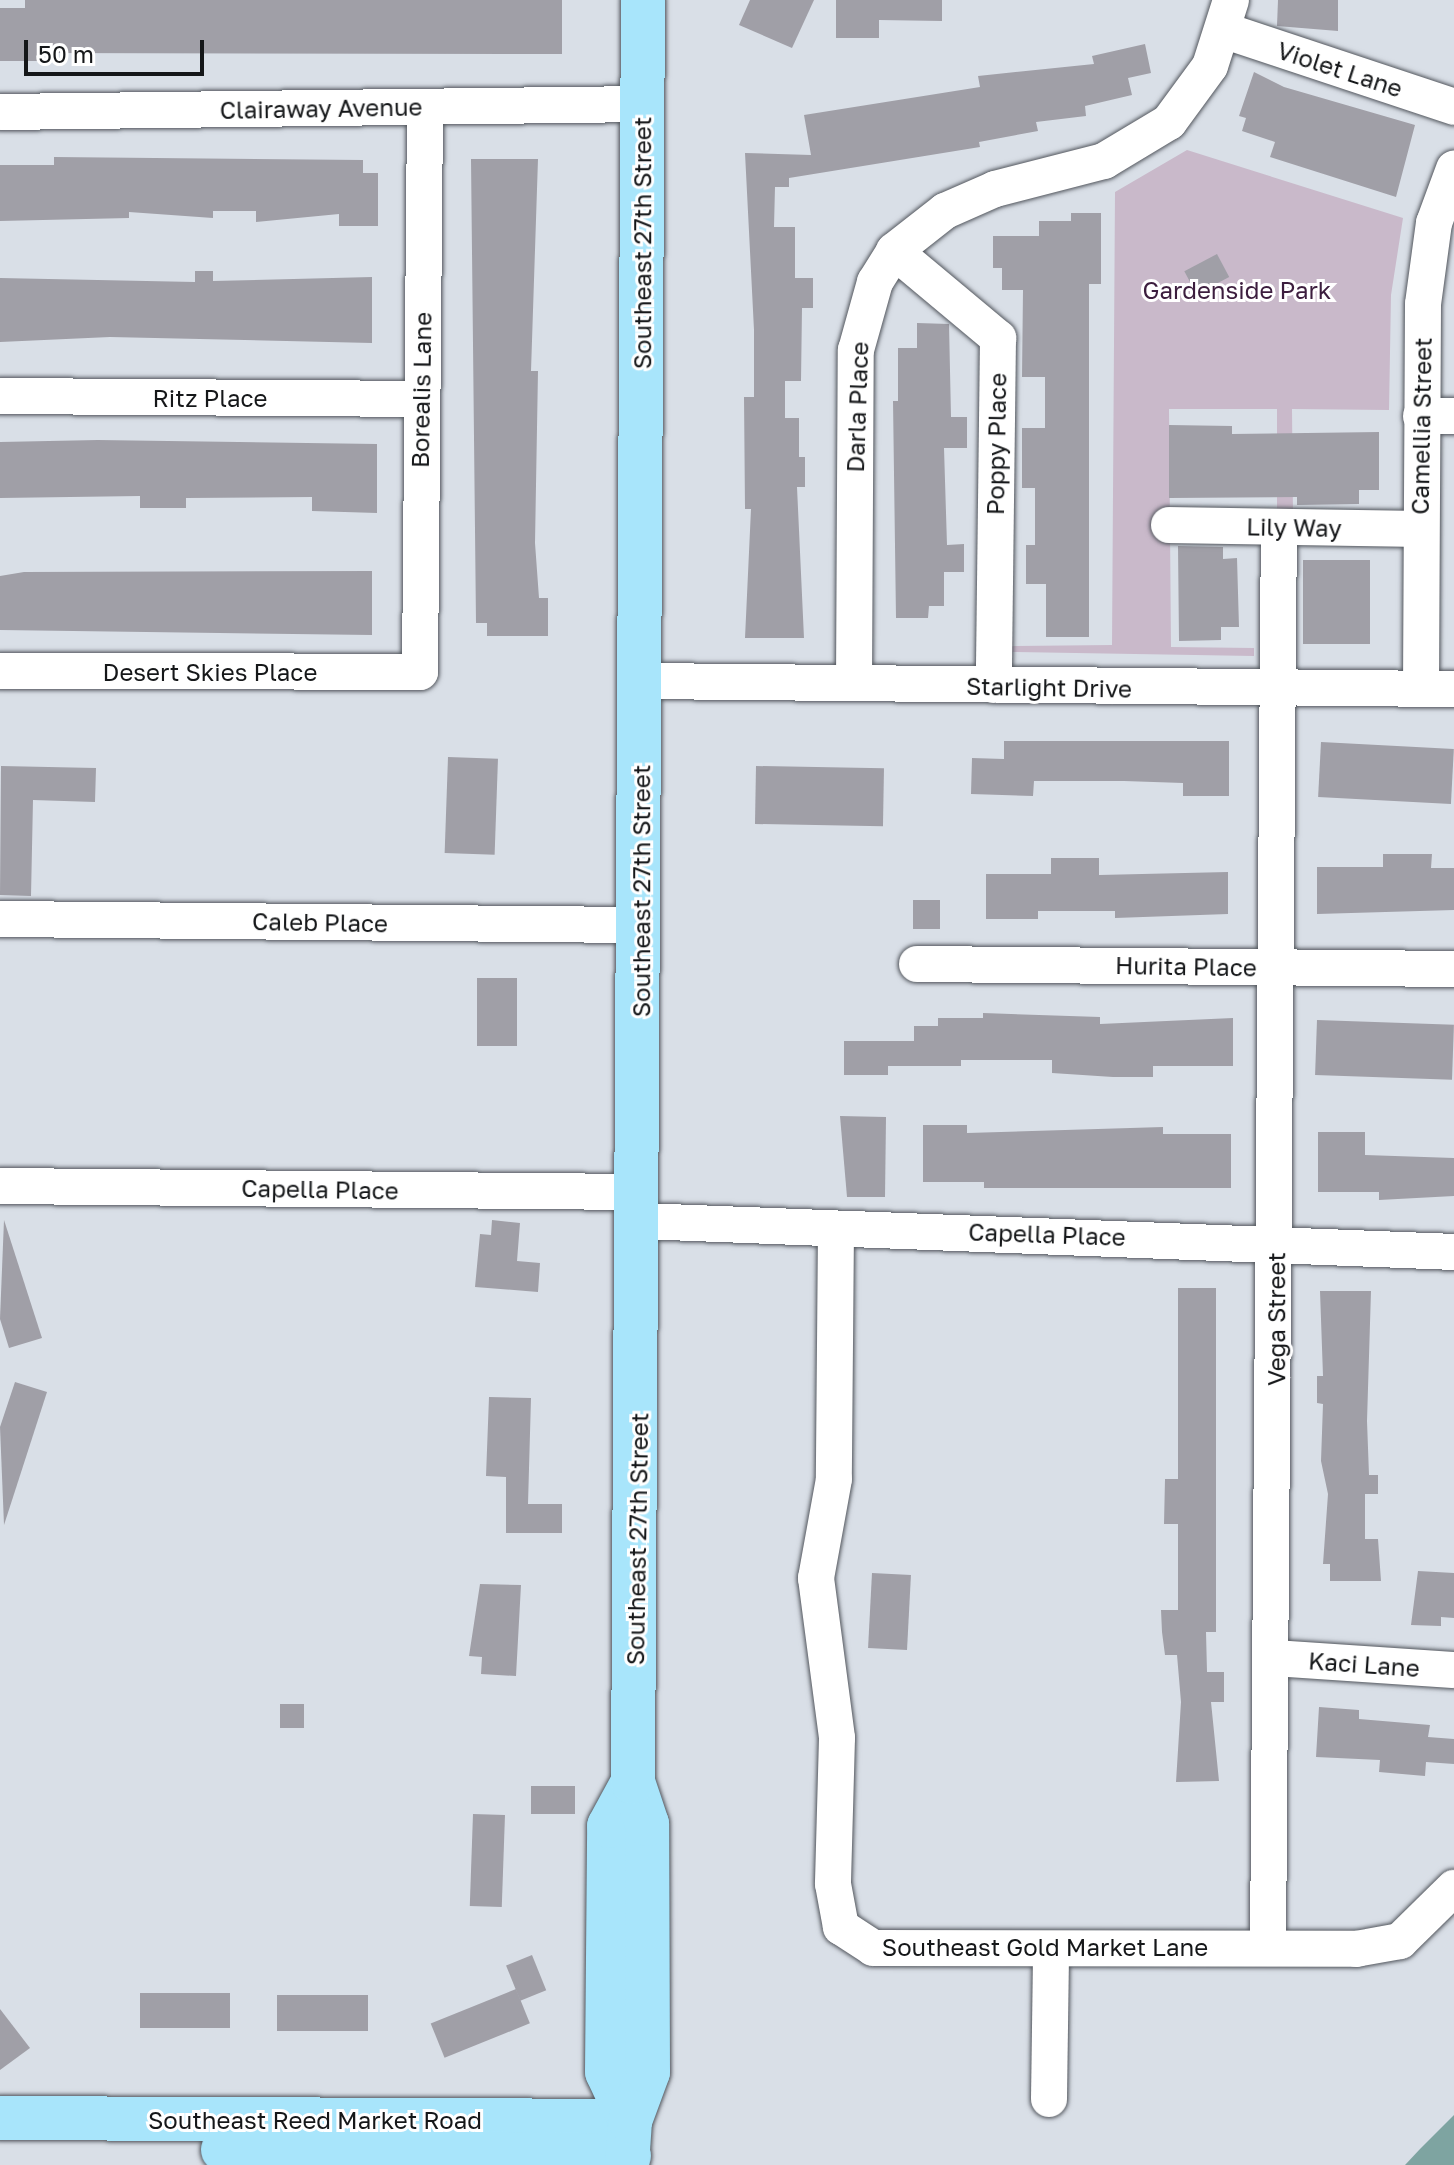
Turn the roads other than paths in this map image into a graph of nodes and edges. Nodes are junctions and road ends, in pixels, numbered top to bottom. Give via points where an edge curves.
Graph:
1 (643, 0) edge
2 (1228, 16) edge
3 (642, 104) junction
4 (425, 107) junction
5 (1454, 107) edge
6 (0, 112) edge
7 (1454, 169) edge
8 (894, 251) junction
9 (0, 396) edge
10 (420, 399) junction
11 (1437, 416) edge
12 (1169, 525) dead end
13 (1279, 527) junction
14 (1420, 529) junction
15 (0, 671) edge
16 (420, 672) joint
17 (643, 681) junction
18 (854, 683) junction
19 (994, 685) junction
20 (1437, 688) edge
21 (1280, 691) junction
22 (0, 919) edge
23 (639, 925) junction
24 (917, 964) dead end
25 (1275, 967) junction
26 (1454, 969) edge
27 (0, 1186) edge
28 (640, 1207) junction
29 (836, 1229) junction
30 (1277, 1247) junction
31 (1454, 1252) edge
32 (1273, 1658) junction
33 (1454, 1670) edge
34 (1454, 1888) edge
35 (1268, 1947) junction
36 (1051, 1951) junction
37 (1049, 2099) dead end
38 (0, 2118) edge
39 (0, 2144) edge
40 (629, 2152) edge

1 - 3 main road, Southeast 27th Street
2 - 5 street, Violet Lane
2 - 8 street, Darla Place via 1188,102 1137,145 1104,161 982,195 945,211
3 - 4 street, Clairaway Avenue
3 - 17 main road, Southeast 27th Street
4 - 6 street, Clairaway Avenue
4 - 10 street, Borealis Lane
7 - 11 street, Camellia Street via 1428,256
8 - 18 street, Darla Place via 875,282 856,350
8 - 19 street, Poppy Place via 998,338
9 - 10 street, Ritz Place
10 - 16 street, Borealis Lane
11 - 14 street, Camellia Street
12 - 13 street, Lily Way
13 - 14 street, Lily Way
13 - 21 street, Vega Street
14 - 20 street, Camellia Street
15 - 16 street, Desert Skies Place
17 - 18 street, Starlight Drive
17 - 23 main road, Southeast 27th Street
18 - 19 street, Starlight Drive
19 - 21 street, Starlight Drive
20 - 21 street, Starlight Drive
21 - 25 street, Vega Street
22 - 23 street, Caleb Place
23 - 28 main road, Southeast 27th Street
24 - 25 street, Hurita Place
25 - 26 street, Hurita Place
25 - 30 street, Vega Street
27 - 28 street, Capella Place
28 - 29 street, Capella Place
28 - 40 main road, Southeast 27th Street via 633,1782 647,1824 648,2072
29 - 30 street, Capella Place
29 - 36 street, Southeast Gold Market Lane via 834,1479 816,1578 837,1738 833,1884 841,1927 873,1948
30 - 31 street, Capella Place
30 - 32 street, Vega Street
32 - 33 street, Kaci Lane
32 - 35 street, Vega Street
34 - 35 street, Southeast Gold Market Lane via 1400,1941 1356,1949
35 - 36 street, Southeast Gold Market Lane
36 - 37 street
38 - 40 main road, Southeast Reed Market Road
39 - 40 main road, Southeast Reed Market Road

